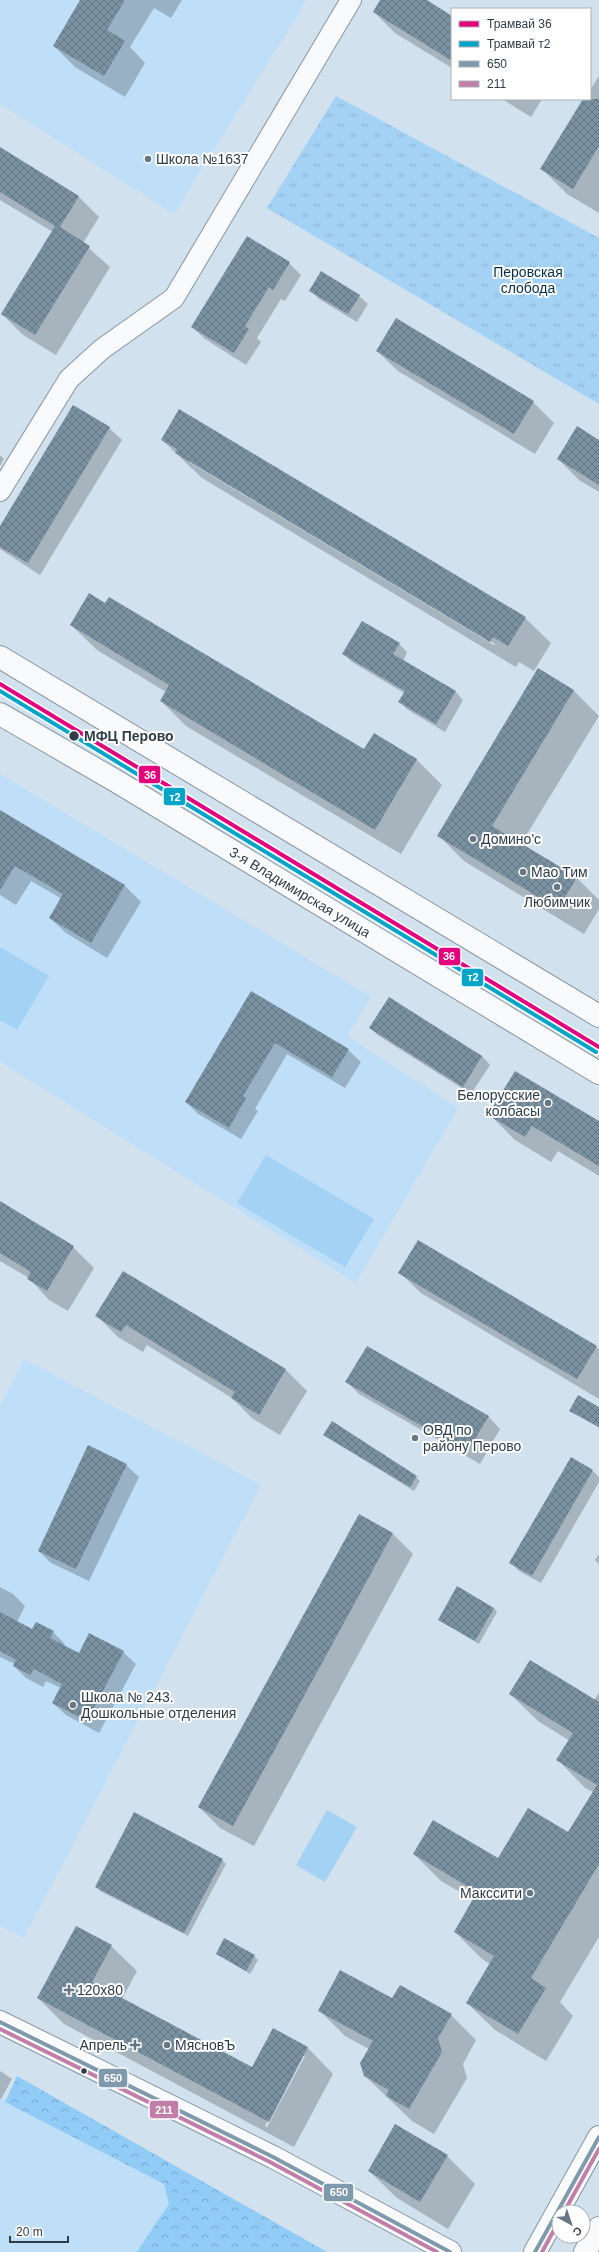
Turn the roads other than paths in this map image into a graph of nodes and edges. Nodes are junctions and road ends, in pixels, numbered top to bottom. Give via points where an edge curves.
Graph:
1 (351, 0) edge
2 (0, 491) edge
3 (0, 657) edge
4 (0, 714) edge
5 (599, 1016) edge
6 (599, 1073) edge
7 (0, 2022) edge
8 (599, 2137) edge
9 (599, 2228) edge
10 (450, 2252) edge
11 (535, 2252) edge
12 (585, 2252) edge

1 - 2 street via 174,298 102,349 69,379
3 - 5 street
4 - 6 street, 3-я Владимирская улица via 116,781
7 - 10 street via 272,2157
8 - 11 street
9 - 12 street

